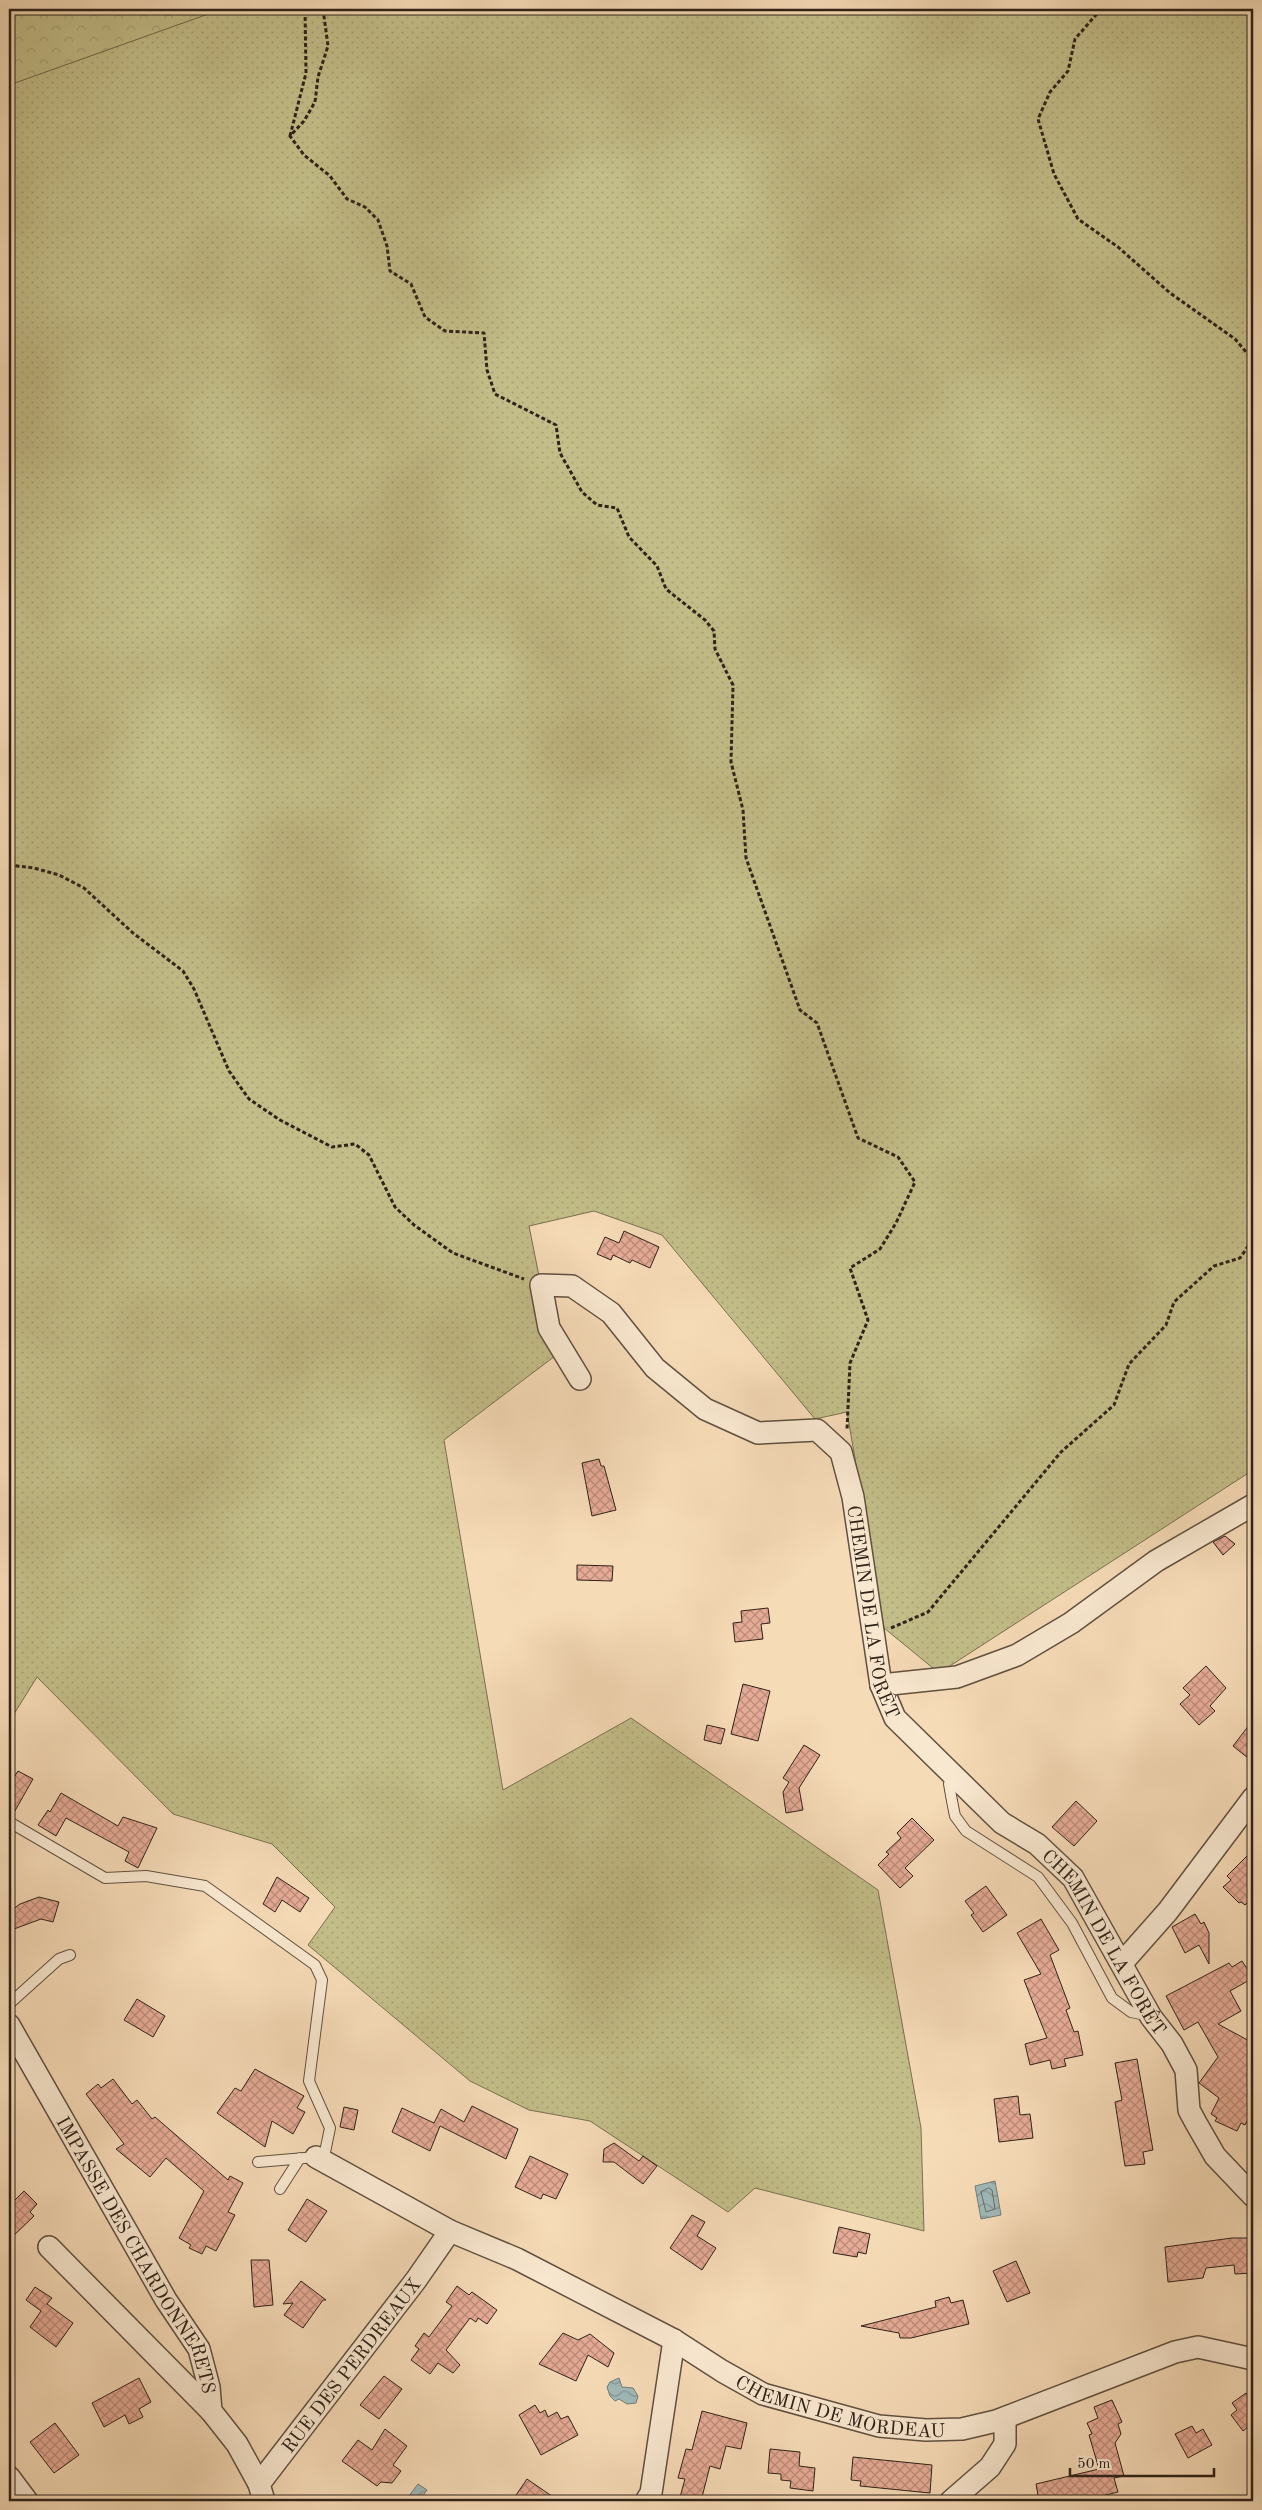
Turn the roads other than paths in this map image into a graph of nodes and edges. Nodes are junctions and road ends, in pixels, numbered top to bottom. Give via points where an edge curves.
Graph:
1 (580, 1379) dead end
2 (1253, 1490) edge
3 (1253, 1505) edge
4 (1212, 1528) junction
5 (881, 1685) junction
6 (952, 1772) junction
7 (1253, 1798) edge
8 (11, 1823) dead end
9 (70, 1955) dead end
10 (1122, 1963) junction
11 (9, 2004) edge
12 (1150, 2016) junction
13 (9, 2025) edge
14 (313, 2159) junction
15 (258, 2162) dead end
16 (280, 2189) dead end
17 (1253, 2196) edge
18 (450, 2231) junction
19 (49, 2247) dead end
20 (674, 2340) junction
21 (1253, 2359) edge
22 (211, 2412) junction
23 (1005, 2419) junction
24 (9, 2476) edge
25 (261, 2493) edge
26 (27, 2501) edge
27 (646, 2501) edge
28 (951, 2501) edge

1 - 5 street, CHEMIN DE LA FORÊT via 549,1328 541,1285 572,1286 611,1313 655,1368 705,1409 758,1433 817,1430 841,1452 853,1497
2 - 4 street
3 - 4 street
4 - 5 street via 1126,1582 1072,1623 1017,1655 957,1677
5 - 6 street, CHEMIN DE LA FORÊT via 895,1718
6 - 10 street, CHEMIN DE LA FORÊT via 1002,1822 1037,1844 1073,1878
6 - 12 lane via 949,1784 955,1816 966,1831 1038,1877 1072,1923 1112,1998 1131,2012
7 - 10 street via 1168,1911
8 - 14 lane via 105,1878 146,1876 205,1886 315,1965 322,1980 309,2080 330,2128
9 - 11 lane via 59,1959
10 - 12 street, CHEMIN DE LA FORÊT
12 - 17 street, CHEMIN DE LA FORÊT via 1172,2044 1186,2070 1189,2110 1215,2156
13 - 22 street, IMPASSE DES CHARDONNERETS via 166,2300 199,2350 209,2387
14 - 15 lane
14 - 16 lane
14 - 18 street, CHEMIN DE MORDEAU
18 - 20 street, CHEMIN DE MORDEAU via 517,2259
18 - 25 street, RUE DES PERDREAUX
19 - 22 street
20 - 23 street, CHEMIN DE MORDEAU via 763,2394 879,2426 962,2429
20 - 27 street via 652,2492
21 - 23 street, CHEMIN DE MORDEAU via 1198,2347 1175,2352
22 - 25 street, IMPASSE DES CHARDONNERETS via 237,2444
23 - 28 street via 1005,2444 990,2467
24 - 26 street

